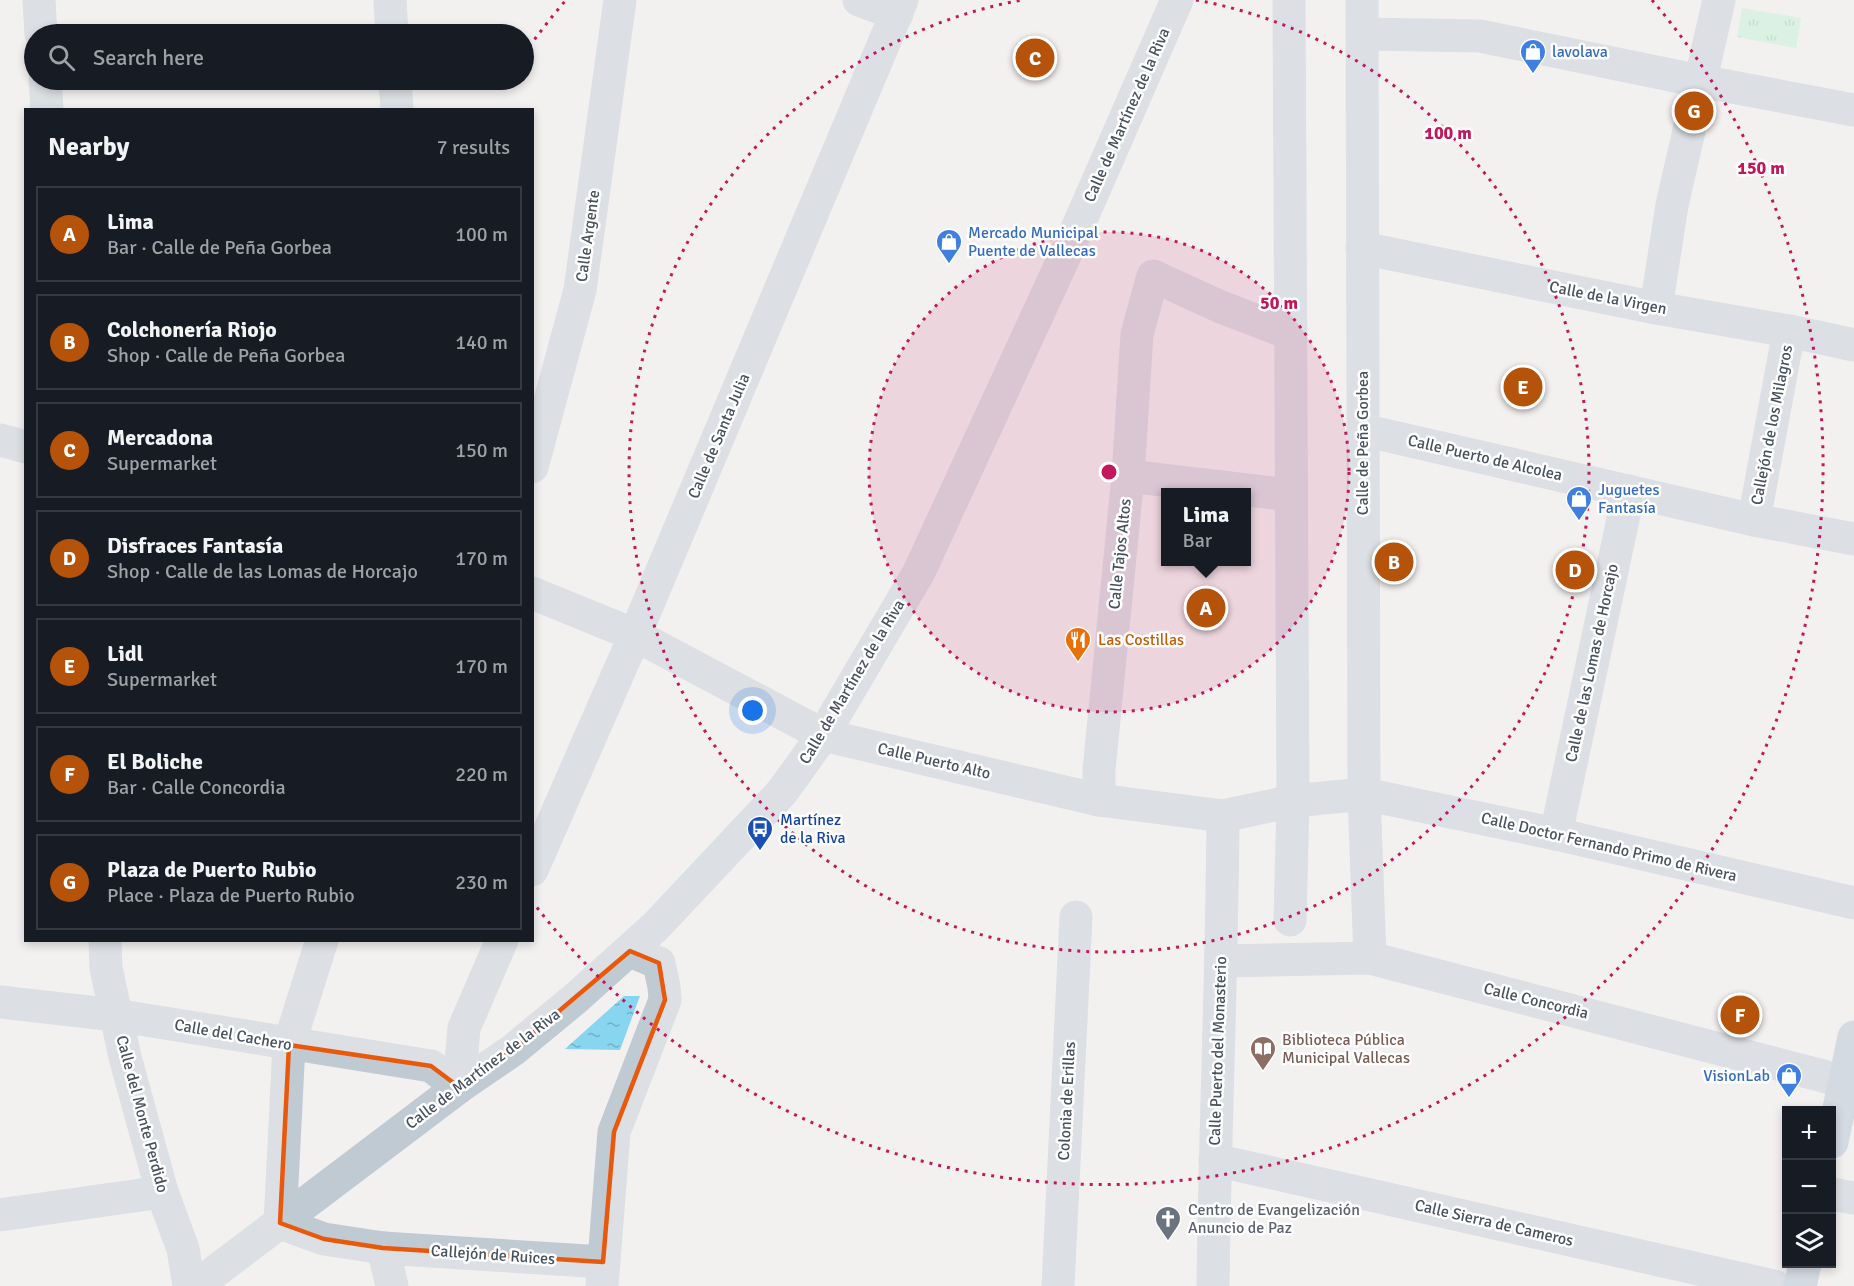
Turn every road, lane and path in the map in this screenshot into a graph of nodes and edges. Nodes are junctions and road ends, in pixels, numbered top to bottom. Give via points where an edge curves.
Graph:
1 (39, 0) edge
2 (390, 0) edge
3 (621, 0) edge
4 (859, 0) edge
5 (1177, 0) edge
6 (1289, 0) edge
7 (1362, 0) edge
8 (1719, 0) edge
9 (899, 7) edge
10 (40, 24) edge
11 (391, 24) edge
12 (1363, 34) junction
13 (1700, 81) junction
14 (46, 90) edge
15 (396, 90) edge
16 (47, 108) edge
17 (397, 108) edge
18 (1854, 110) edge
19 (1362, 248) junction
20 (1656, 308) junction
21 (1789, 331) junction
22 (1291, 334) junction
23 (1854, 345) edge
24 (1363, 430) junction
25 (0, 440) edge
26 (24, 446) edge
27 (534, 460) edge
28 (1128, 476) junction
29 (1234, 488) edge
30 (1251, 490) edge
31 (1629, 491) junction
32 (1291, 495) junction
33 (1754, 519) junction
34 (1854, 539) edge
35 (534, 594) edge
36 (635, 635) junction
37 (823, 735) junction
38 (1364, 794) junction
39 (1099, 800) junction
40 (1293, 801) junction
41 (1223, 816) junction
42 (1556, 834) junction
43 (534, 865) edge
44 (1854, 903) edge
45 (1076, 917) dead end
46 (1290, 920) dead end
47 (105, 942) edge
48 (321, 942) edge
49 (501, 942) edge
50 (630, 951) junction
51 (1370, 958) junction
52 (1222, 962) junction
53 (0, 1002) edge
54 (115, 1015) junction
55 (289, 1045) junction
56 (1851, 1059) edge
57 (459, 1087) junction
58 (1836, 1125) edge
59 (1215, 1160) junction
60 (162, 1192) junction
61 (1836, 1195) edge
62 (1854, 1197) edge
63 (0, 1215) edge
64 (280, 1223) junction
65 (383, 1248) junction
66 (1804, 1268) edge
67 (603, 1274) edge
68 (189, 1286) edge
69 (196, 1286) edge
70 (392, 1286) edge
71 (1058, 1286) edge
72 (1213, 1286) edge
73 (1774, 1286) edge
74 (1800, 1286) edge

1 - 10 street
2 - 11 street
3 - 27 street, Calle Argente via 580,290
4 - 9 street
5 - 37 street, Calle de Martínez de la Riva via 1073,238 919,572
6 - 22 street
7 - 12 street, Calle de Peña Gorbea
8 - 13 street
9 - 36 street, Calle de Santa Julia
12 - 13 street via 1480,36
12 - 19 street, Calle de Peña Gorbea
13 - 18 street
13 - 20 street via 1672,205
14 - 16 street
15 - 17 street
19 - 20 street, Calle de la Virgen
19 - 24 street, Calle de Peña Gorbea
20 - 21 street, Calle de la Virgen
21 - 23 street, Calle de la Virgen
21 - 33 street, Callejón de los Milagros
22 - 28 street, Calle Tajos Altos via 1153,276 1137,334
22 - 32 street
24 - 31 street, Calle Puerto de Alcolea
24 - 38 street, Calle de Peña Gorbea
25 - 26 street
28 - 29 street
28 - 39 street, Calle Tajos Altos
30 - 32 street
31 - 33 street, Calle Puerto de Alcolea
31 - 42 street, Calle de las Lomas de Horcajo
32 - 40 street
33 - 34 street, Calle Puerto de Alcolea
35 - 36 street, Calle Puerto Alto
36 - 37 street, Calle Puerto Alto
36 - 43 street, Calle de Santa Julia
37 - 39 street, Calle Puerto Alto
37 - 50 street, Calle de Martínez de la Riva via 782,792
38 - 40 street, Calle Puerto Alto
38 - 42 street, Calle Doctor Fernando Primo de Rivera
38 - 51 street, Calle de Peña Gorbea
39 - 41 street, Calle Puerto Alto
40 - 41 street, Calle Puerto Alto
40 - 46 street
41 - 52 street, Calle Puerto del Monasterio
42 - 44 street, Calle Doctor Fernando Primo de Rivera
45 - 71 street, Colonia de Erillas
47 - 54 street, Calle del Monte Perdido
48 - 55 street
49 - 57 street via 464,1028
50 - 57 street, Calle de Martínez de la Riva via 513,1050
50 - 67 street via 659,963 665,1000 614,1132
51 - 52 street, Calle Concordia
51 - 56 street, Calle Concordia
52 - 59 street, Calle Puerto del Monasterio
53 - 54 street, Calle del Cachero
54 - 55 street, Calle del Cachero
54 - 60 street, Calle del Monte Perdido
55 - 57 street, Calle del Cachero via 431,1066
55 - 64 street
56 - 58 main road
57 - 64 street, Calle de Martínez de la Riva
59 - 72 street, Calle Puerto del Monasterio
59 - 73 street, Calle Sierra de Cameros
60 - 63 street
60 - 68 street, Calle del Monte Perdido via 183,1249
61 - 62 street
64 - 65 street, Callejón de Ruices via 324,1239
64 - 69 street, Calle de Martínez de la Riva
65 - 67 street, Callejón de Ruices
65 - 70 street
66 - 74 main road

